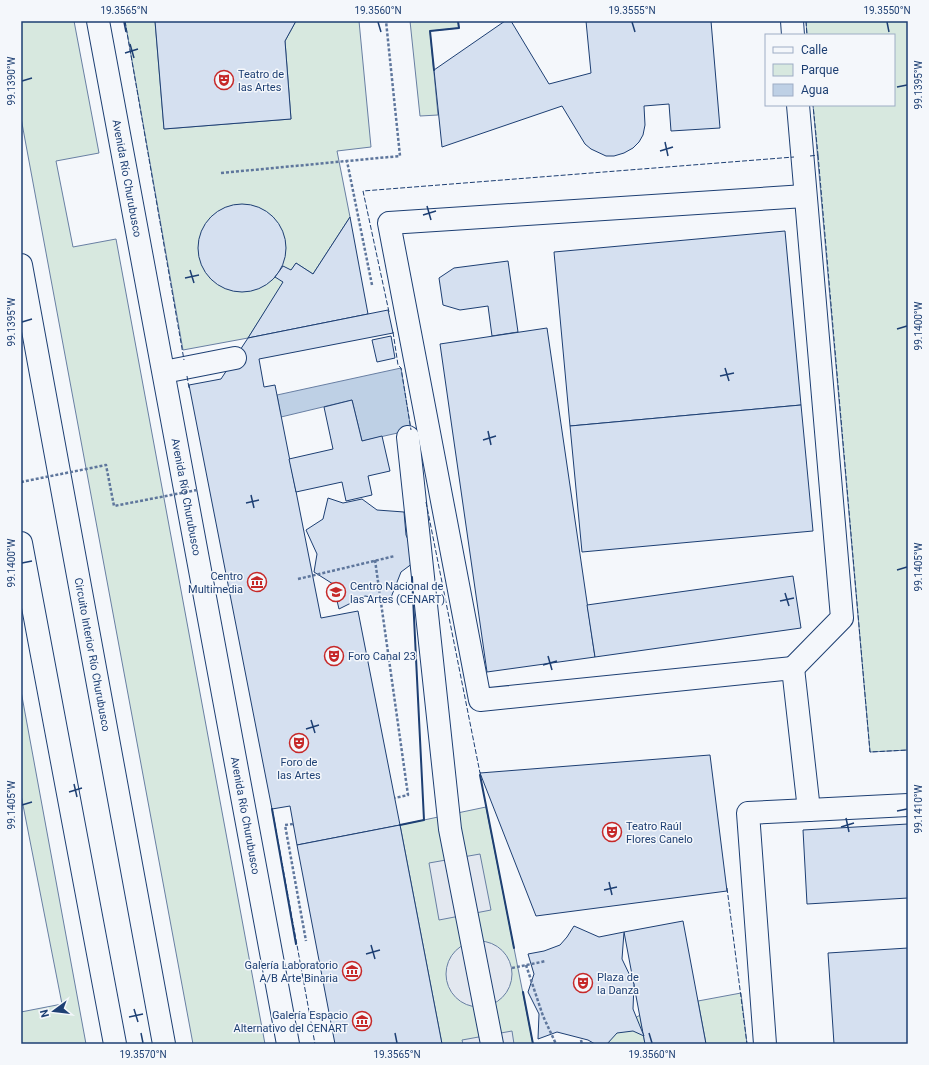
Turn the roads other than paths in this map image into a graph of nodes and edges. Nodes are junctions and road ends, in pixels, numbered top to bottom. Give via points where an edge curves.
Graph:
1 (98, 21) edge
2 (792, 21) edge
3 (793, 34) edge
4 (798, 106) edge
5 (805, 196) junction
6 (21, 265) edge
7 (235, 358) dead end
8 (164, 372) junction
9 (408, 437) dead end
10 (21, 543) edge
11 (793, 668) junction
12 (908, 805) edge
13 (809, 810) junction
14 (115, 1044) edge
15 (164, 1044) edge
16 (288, 1044) edge
17 (492, 1044) edge
18 (765, 1044) edge

1 - 8 main road, Avenida Río Churubusco
2 - 3 main road
4 - 5 main road
5 - 11 main road via 842,618
5 - 11 main road via 389,223 480,700
6 - 15 main road, Circuito Interior Río Churubusco
7 - 8 main road
8 - 16 main road, Avenida Río Churubusco
9 - 17 main road via 450,828
10 - 14 main road
11 - 13 main road
12 - 13 main road
13 - 18 main road via 748,813

